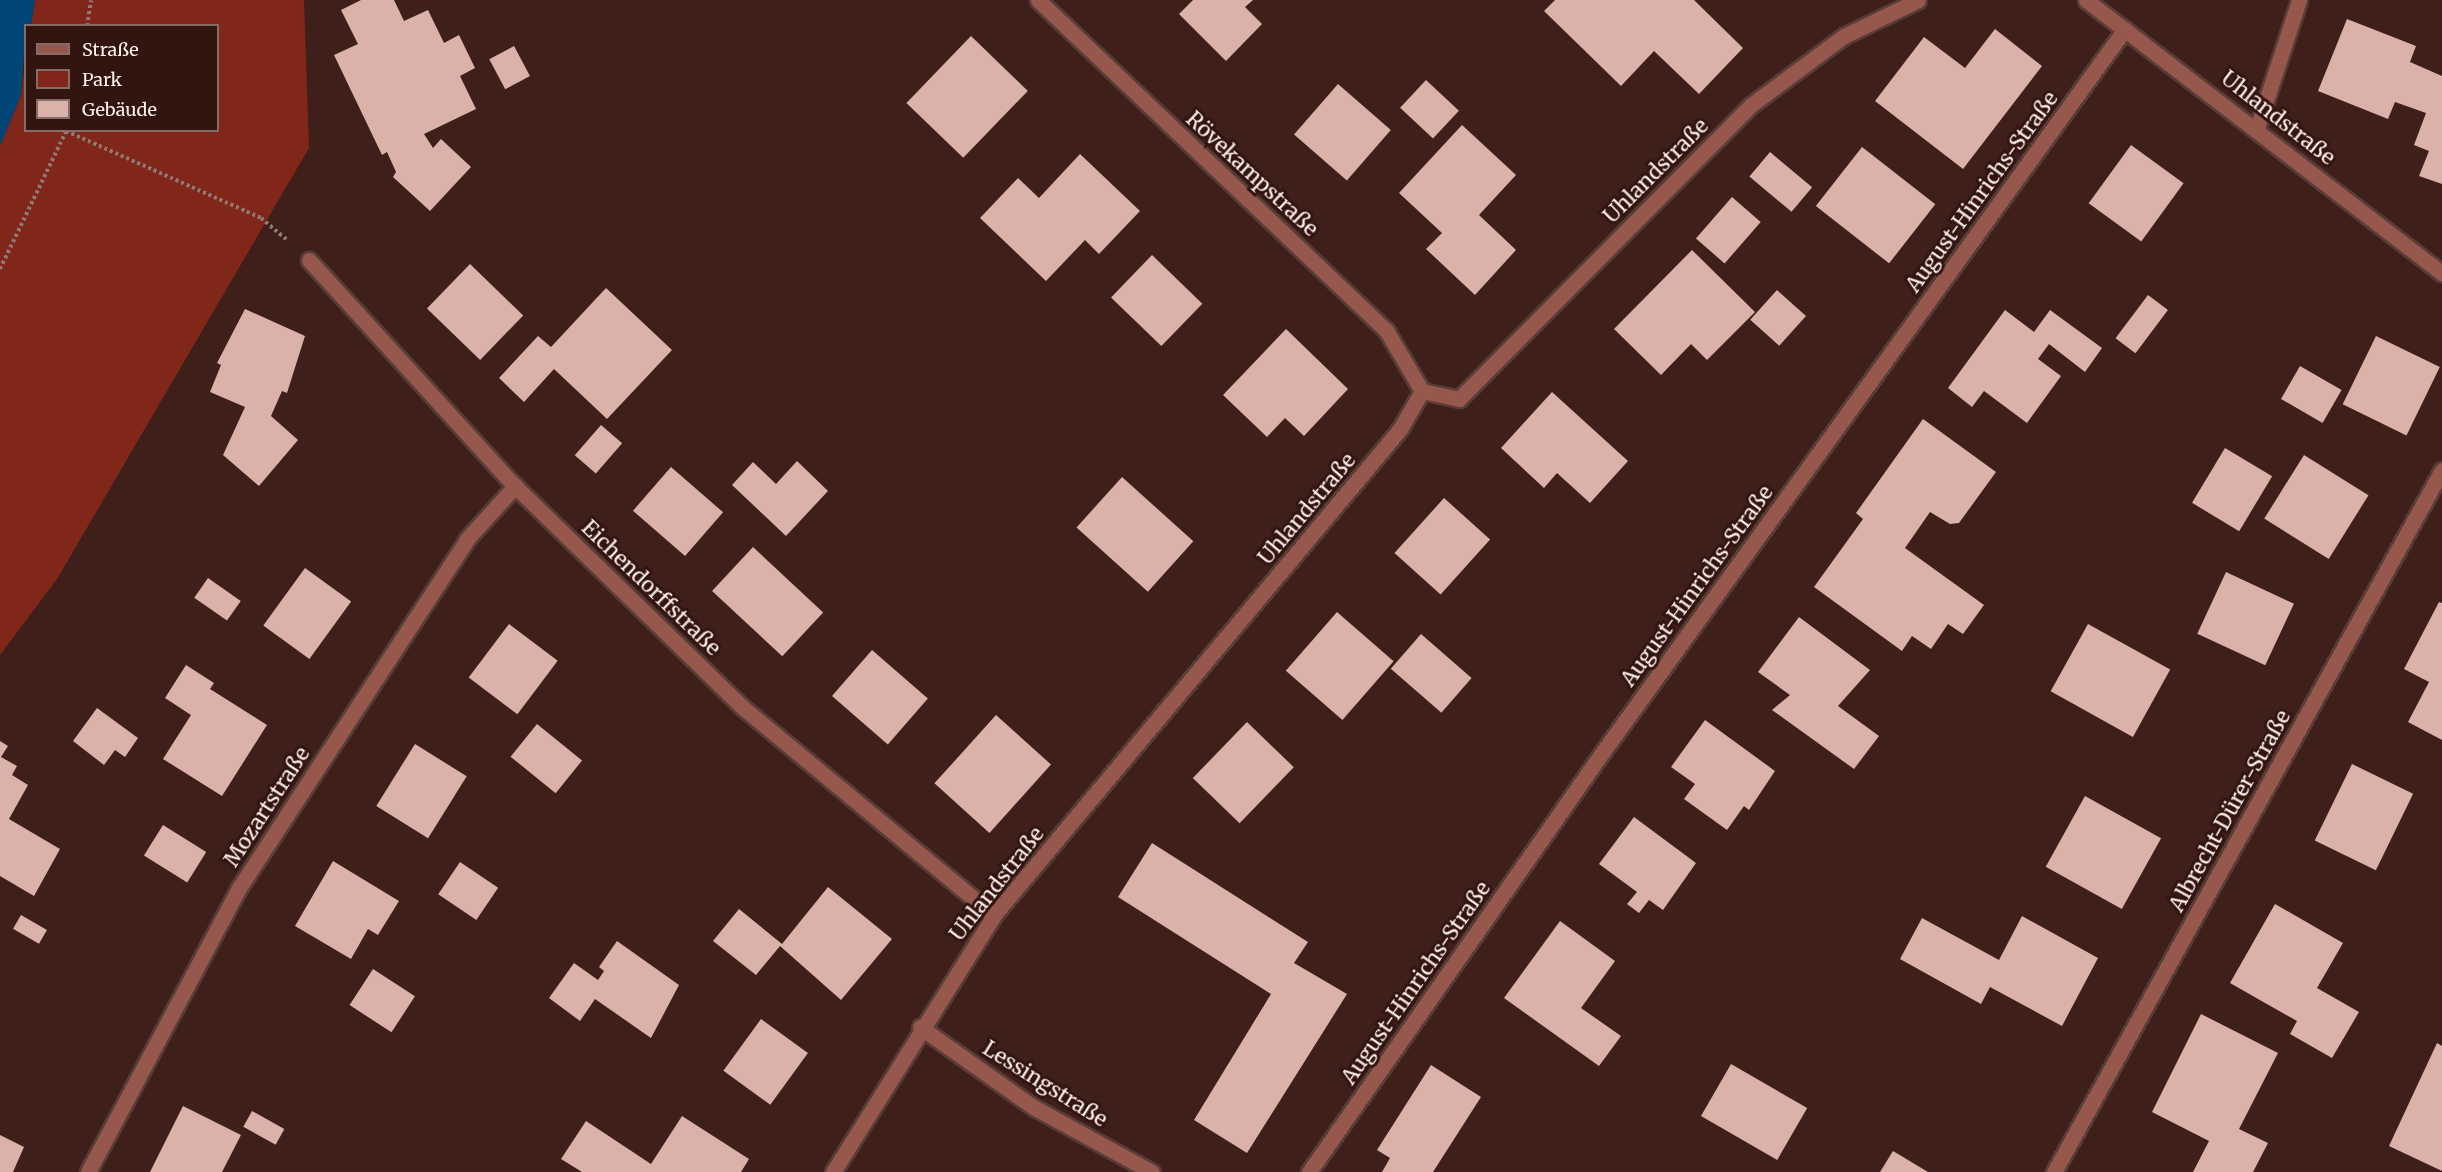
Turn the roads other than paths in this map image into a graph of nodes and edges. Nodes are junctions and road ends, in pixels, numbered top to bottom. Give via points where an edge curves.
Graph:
1 (1038, 0) edge
2 (1918, 0) edge
3 (2086, 0) edge
4 (2299, 0) edge
5 (2125, 29) junction
6 (2257, 128) junction
7 (309, 260) road end
8 (2442, 273) edge
9 (1422, 390) junction
10 (2442, 470) edge
11 (515, 486) junction
12 (994, 915) junction
13 (920, 1027) junction
14 (88, 1172) edge
15 (833, 1172) edge
16 (1152, 1172) edge
17 (1309, 1172) edge
18 (2054, 1172) edge

1 - 9 street, Rövekampstraße via 1386,330
2 - 9 street, Uhlandstraße via 1844,36 1751,105 1459,399
3 - 5 street, Uhlandstraße
4 - 6 street
5 - 6 street, Uhlandstraße
5 - 17 street, August-Hinrichs-Straße via 1602,753
6 - 8 street, Uhlandstraße
7 - 11 street, Eichendorffstraße
9 - 12 street, Uhlandstraße via 1401,429
10 - 18 street, Albrecht-Dürer-Straße
11 - 12 street, Eichendorffstraße via 741,706
11 - 14 street, Mozartstraße via 467,538 239,888
12 - 13 street, Uhlandstraße
13 - 15 street, Uhlandstraße
13 - 16 street, Lessingstraße via 1035,1108

